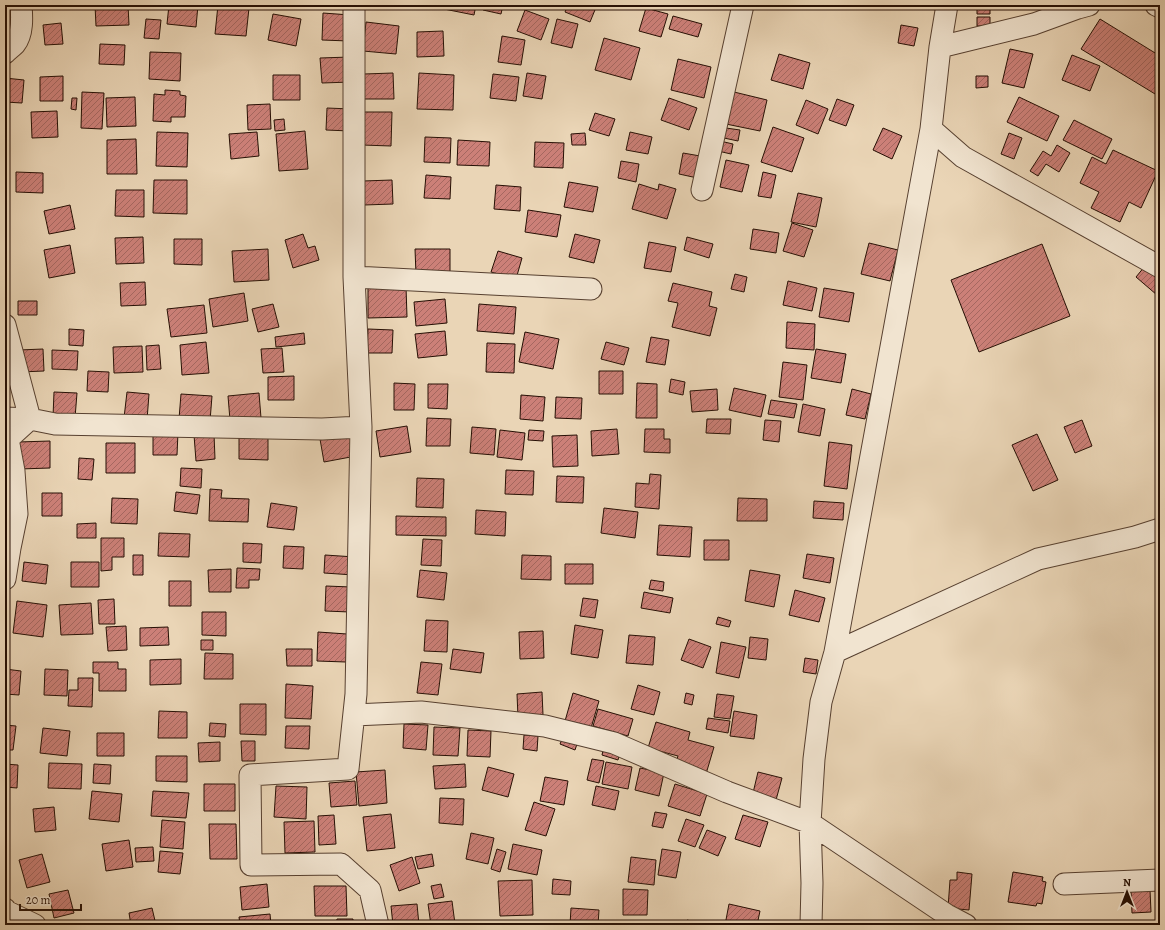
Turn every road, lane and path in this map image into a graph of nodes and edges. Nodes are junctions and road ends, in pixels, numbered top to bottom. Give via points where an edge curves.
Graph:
1 (21, 5) edge
2 (354, 5) edge
3 (743, 5) edge
4 (947, 5) edge
5 (1089, 5) edge
6 (1156, 5) edge
7 (1160, 7) edge
8 (940, 47) junction
9 (5, 53) edge
10 (931, 129) junction
11 (702, 190) dead end
12 (1160, 267) edge
13 (354, 277) junction
14 (591, 289) dead end
15 (5, 325) edge
16 (5, 418) edge
17 (30, 419) junction
18 (361, 427) junction
19 (1160, 529) edge
20 (5, 580) edge
21 (835, 652) junction
22 (354, 715) junction
23 (810, 823) junction
24 (1160, 880) edge
25 (1064, 884) dead end
26 (5, 909) edge
27 (35, 925) edge
28 (378, 925) edge
29 (811, 925) edge
30 (966, 925) edge

1 - 9 street via 20,31 16,42
2 - 13 street
3 - 11 street
4 - 8 street
5 - 8 street via 1034,24
6 - 7 street
8 - 10 street
10 - 12 street via 963,157
10 - 21 street
13 - 14 street
13 - 18 street
15 - 17 street
16 - 17 street
17 - 18 street via 55,424 322,429
17 - 20 street via 8,439 14,471 17,514
18 - 22 street
19 - 21 street via 1038,559
21 - 23 street via 821,702
22 - 23 street via 421,712 545,726 614,743 727,792
22 - 28 street via 348,769 250,775 252,865 341,864 370,890
23 - 29 street
23 - 30 street via 947,915
24 - 25 street
26 - 27 street

